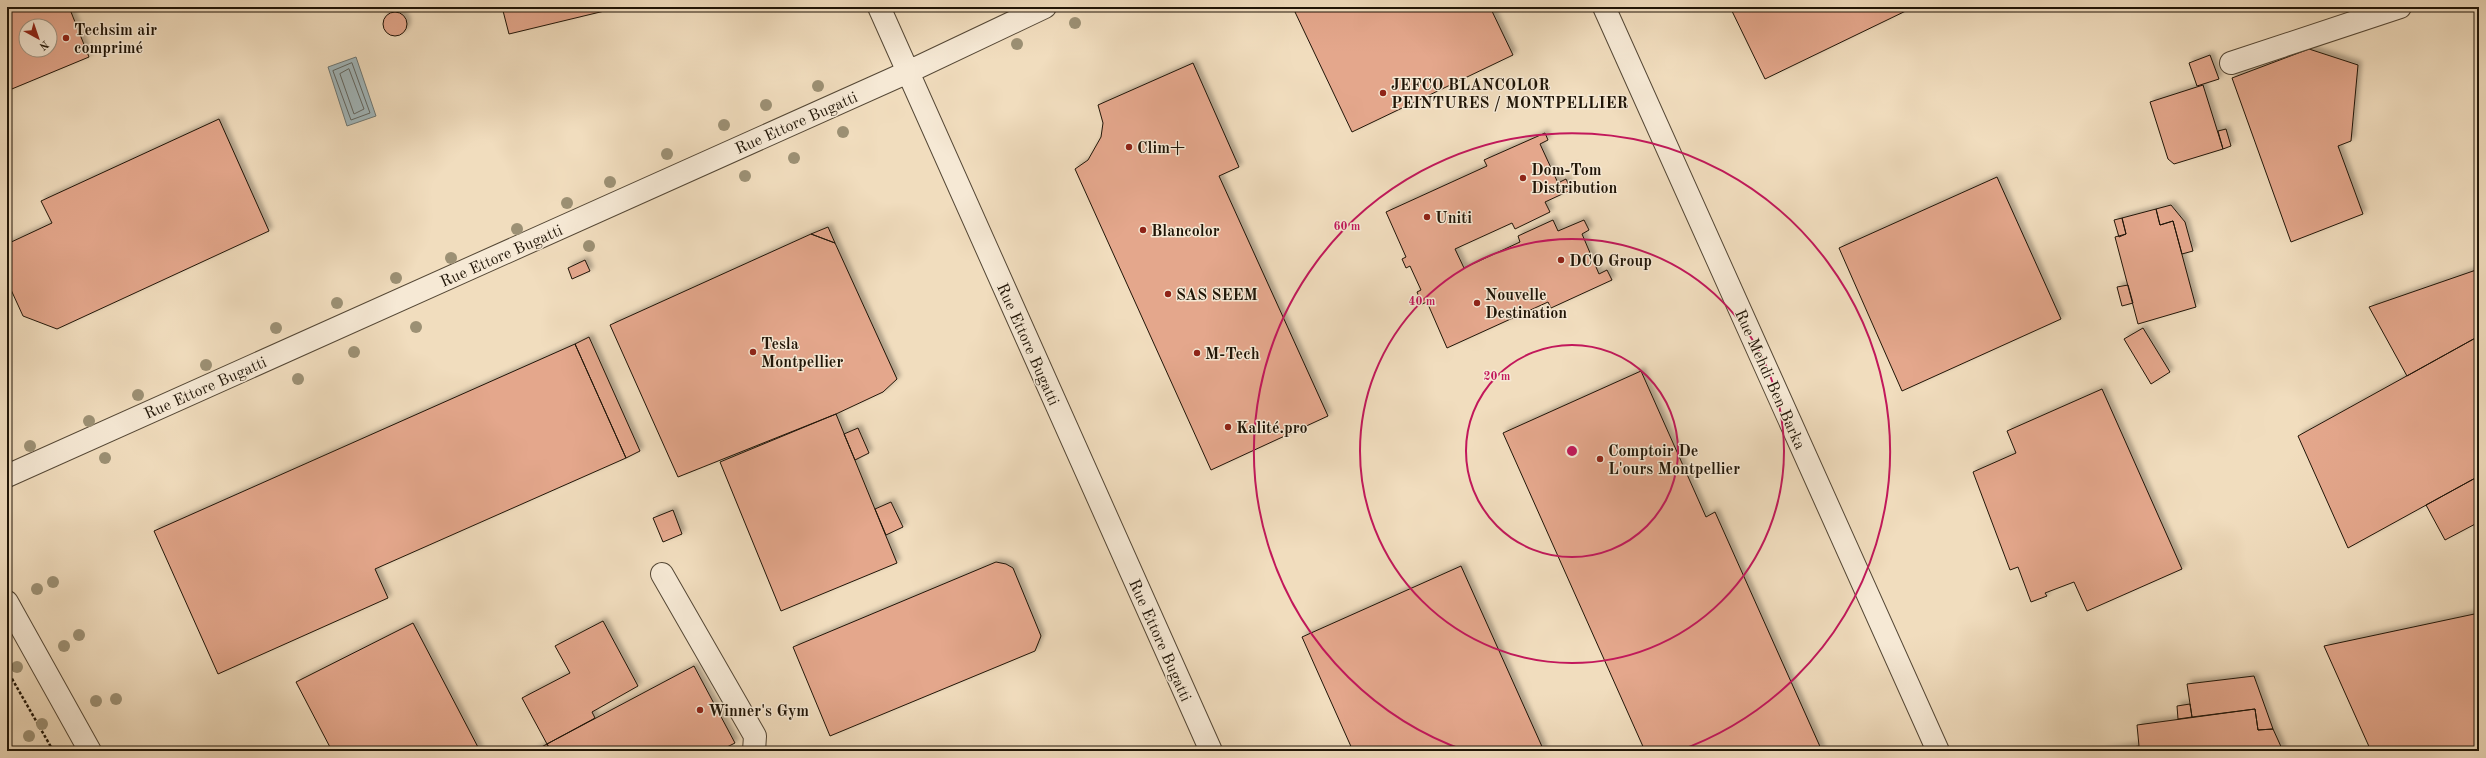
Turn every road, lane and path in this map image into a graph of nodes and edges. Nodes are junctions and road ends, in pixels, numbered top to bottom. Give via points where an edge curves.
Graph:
1 (879, 7) edge
2 (1045, 7) edge
3 (1604, 7) edge
4 (2400, 7) edge
5 (2231, 63) dead end
6 (908, 72) junction
7 (7, 476) edge
8 (662, 574) dead end
9 (7, 602) edge
10 (7, 670) edge
11 (53, 751) edge
12 (90, 751) edge
13 (754, 751) edge
14 (1211, 751) edge
15 (1938, 751) edge

1 - 6 street
2 - 6 street
3 - 15 street, Rue Mehdi Ben Barka
4 - 5 street
6 - 7 street, Rue Ettore Bugatti
6 - 14 street, Rue Ettore Bugatti
8 - 13 street via 755,736
9 - 12 street
10 - 11 path

